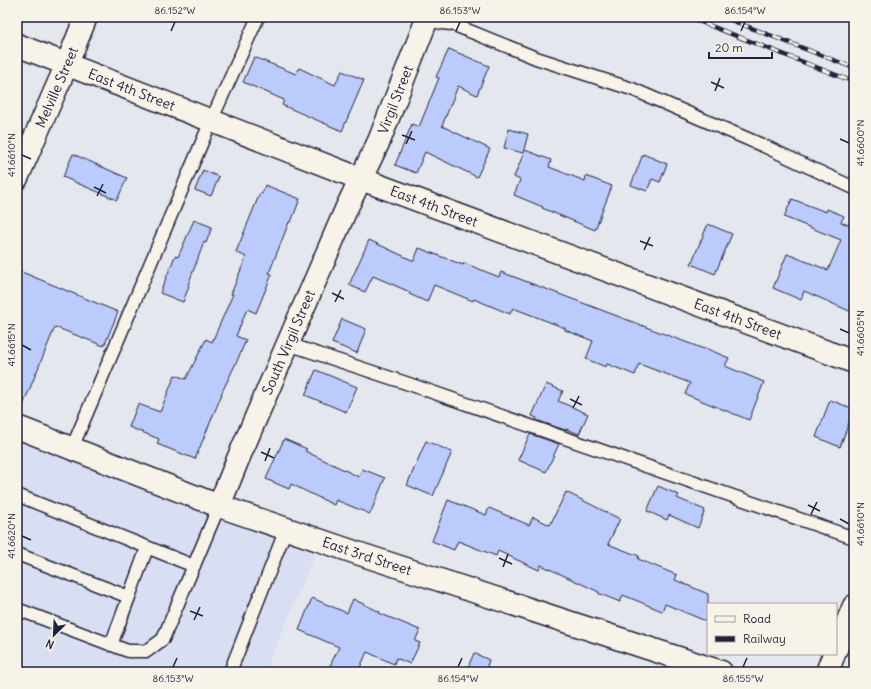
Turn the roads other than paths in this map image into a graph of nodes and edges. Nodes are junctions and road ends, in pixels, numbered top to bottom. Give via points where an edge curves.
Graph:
1 (86, 17) edge
2 (258, 17) edge
3 (424, 18) edge
4 (17, 45) edge
5 (67, 64) junction
6 (211, 121) junction
7 (17, 178) edge
8 (361, 179) junction
9 (854, 188) edge
10 (288, 344) junction
11 (854, 362) edge
12 (17, 427) edge
13 (72, 448) junction
14 (17, 495) edge
15 (219, 506) junction
16 (286, 529) junction
17 (854, 538) edge
18 (147, 548) junction
19 (17, 554) edge
20 (194, 566) junction
21 (129, 597) junction
22 (854, 606) edge
23 (17, 609) edge
24 (111, 645) junction
25 (837, 647) edge
26 (834, 655) edge
27 (230, 672) edge
28 (721, 672) edge
29 (826, 672) edge

1 - 5 street, Melville Street
2 - 6 lane
3 - 8 street, Virgil Street via 379,141
3 - 9 lane via 452,24 536,58 632,89
4 - 5 street, East 4th Street
5 - 6 street, East 4th Street
5 - 7 street, Melville Street
6 - 8 street, East 4th Street
6 - 13 lane
8 - 10 street, South Virgil Street
8 - 11 street, East 4th Street
10 - 15 street, South Virgil Street
10 - 17 lane via 414,385
12 - 13 street, East 3rd Street
13 - 15 street, East 3rd Street
14 - 18 lane
15 - 16 street, East 3rd Street
15 - 20 lane
16 - 27 lane
16 - 28 street, East 3rd Street
18 - 20 lane
18 - 21 lane
19 - 21 lane
20 - 24 lane via 163,639 146,651 128,652
21 - 24 lane
22 - 25 street
23 - 24 lane
26 - 29 street

